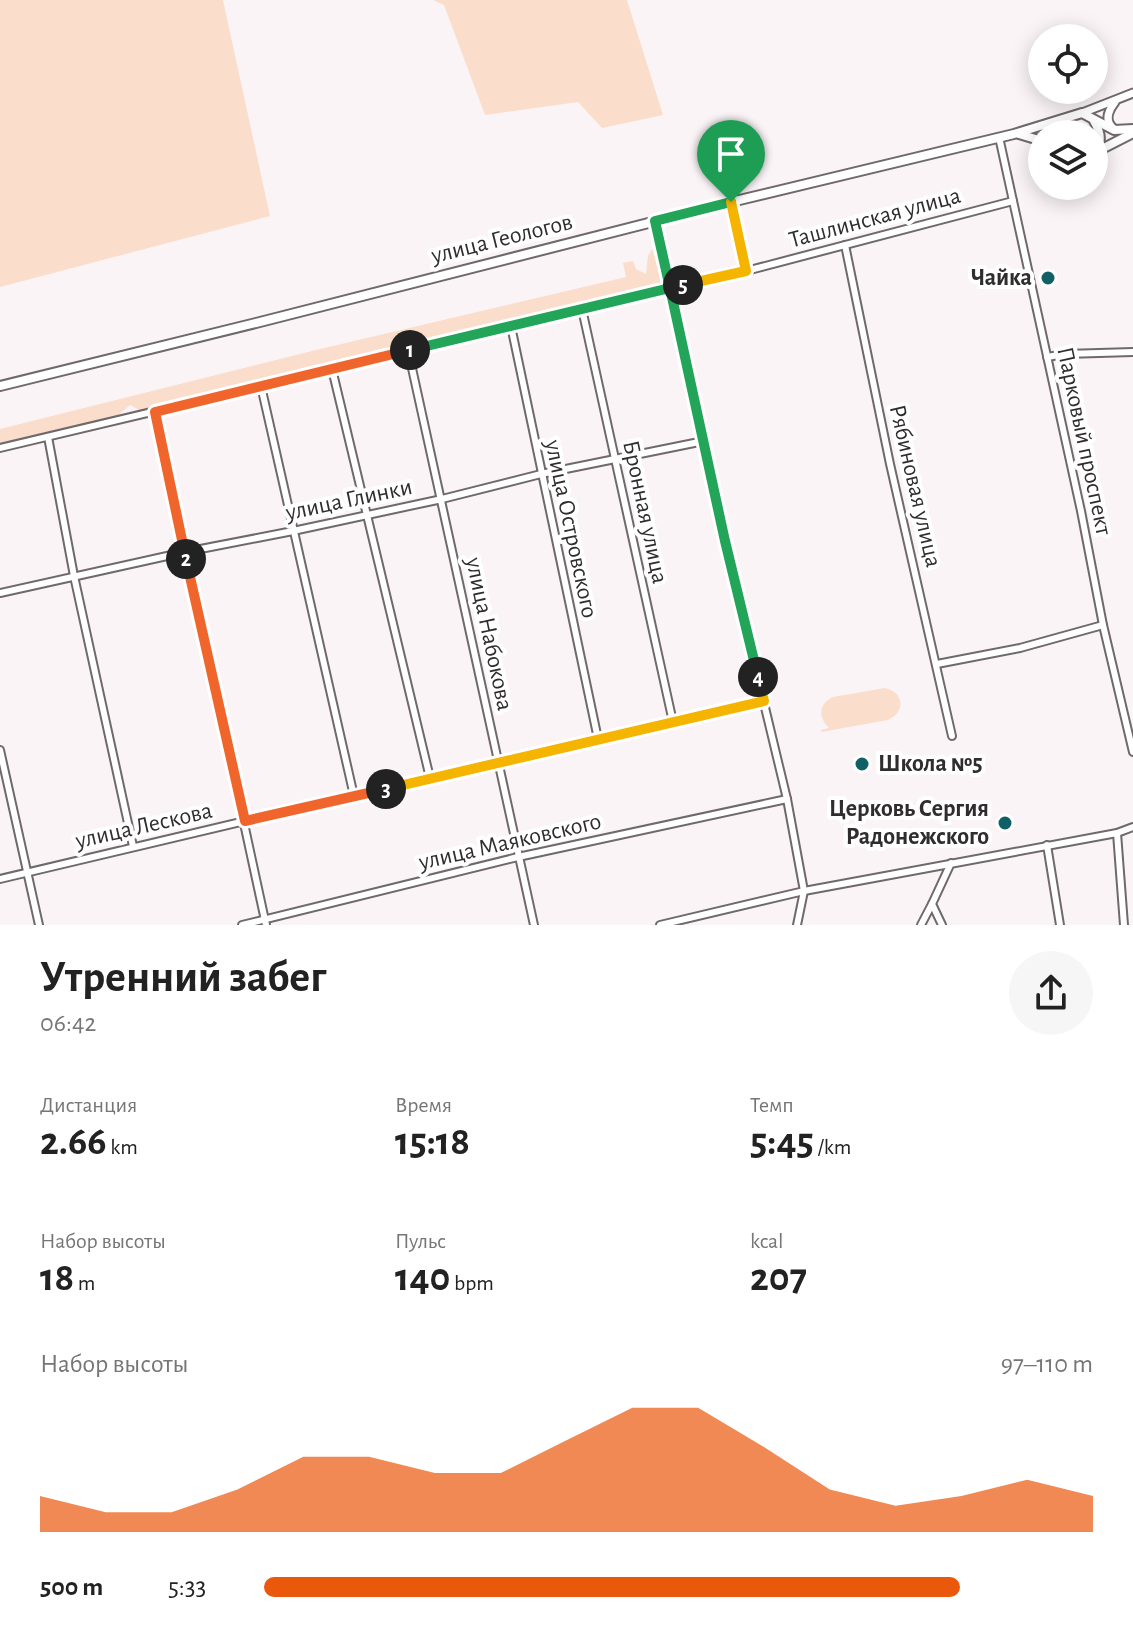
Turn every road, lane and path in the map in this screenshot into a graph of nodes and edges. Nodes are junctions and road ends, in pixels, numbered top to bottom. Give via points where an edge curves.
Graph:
1 (1133, 93) edge
2 (1117, 101) junction
3 (1082, 113) junction
4 (1064, 119) joint
5 (1094, 120) edge
6 (1108, 127) edge
7 (1114, 130) junction
8 (1133, 131) edge
9 (1014, 134) junction
10 (999, 137) junction
11 (1028, 138) edge
12 (1108, 145) edge
13 (1013, 201) junction
14 (731, 202) junction
15 (655, 221) junction
16 (845, 245) junction
17 (746, 271) junction
18 (670, 288) junction
19 (582, 309) junction
20 (511, 326) junction
21 (408, 350) junction
22 (1133, 352) edge
23 (1047, 357) junction
24 (332, 369) junction
25 (0, 386) edge
26 (261, 386) junction
27 (155, 412) junction
28 (48, 437) junction
29 (704, 441) junction
30 (0, 448) edge
31 (614, 458) junction
32 (541, 474) junction
33 (442, 499) junction
34 (366, 515) junction
35 (293, 531) junction
36 (185, 552) junction
37 (74, 576) junction
38 (0, 593) edge
39 (1103, 625) junction
40 (937, 664) junction
41 (764, 701) junction
42 (673, 722) junction
43 (952, 736) dead end
44 (598, 739) junction
45 (0, 750) edge
46 (1133, 752) edge
47 (498, 761) junction
48 (430, 778) junction
49 (354, 796) junction
50 (787, 799) junction
51 (245, 821) junction
52 (1133, 827) edge
53 (1117, 833) junction
54 (1047, 845) junction
55 (133, 846) junction
56 (518, 857) junction
57 (951, 863) junction
58 (26, 872) junction
59 (0, 879) edge
60 (804, 891) junction
61 (932, 904) junction
62 (266, 922) edge
63 (39, 925) edge
64 (242, 925) edge
65 (534, 925) edge
66 (660, 925) edge
67 (797, 925) edge
68 (921, 925) edge
69 (942, 925) edge
70 (1060, 925) edge
71 (1124, 925) edge

1 - 2 street
2 - 3 street
2 - 7 street via 1107,118
3 - 4 main road, улица Геологов
3 - 5 main road
4 - 9 main road, улица Геологов
6 - 7 main road
7 - 8 main road
8 - 12 main road
9 - 10 main road, улица Геологов
9 - 11 main road
10 - 13 street, Парковый проспект
10 - 14 main road, улица Геологов
13 - 16 street, Ташлинская улица
13 - 23 street, Парковый проспект
14 - 15 main road, улица Геологов
14 - 17 street
15 - 18 street
15 - 25 main road, улица Геологов
16 - 17 street, Ташлинская улица
16 - 40 street, Рябиновая улица
17 - 18 street, Ташлинская улица
18 - 19 street, Ташлинская улица
18 - 29 street
19 - 20 street, Ташлинская улица
19 - 31 street, Бронная улица
20 - 21 street, Ташлинская улица
20 - 32 street, улица Островского
21 - 24 street, Ташлинская улица
21 - 33 street, улица Набокова
22 - 23 street
23 - 39 street, Парковый проспект
24 - 26 street, Ташлинская улица
24 - 34 street
26 - 27 street, Ташлинская улица
26 - 35 street
27 - 28 street, Ташлинская улица
27 - 36 street
28 - 30 street, Ташлинская улица
28 - 37 street
29 - 31 street, улица Глинки
29 - 41 street
31 - 32 street, улица Глинки
31 - 42 street, Бронная улица
32 - 33 street, улица Глинки
32 - 44 street, улица Островского
33 - 34 street, улица Глинки
33 - 47 street, улица Набокова
34 - 35 street, улица Глинки
34 - 48 street
35 - 36 street, улица Глинки
35 - 49 street
36 - 37 street, улица Глинки
36 - 51 street
37 - 38 street, улица Глинки
37 - 55 street
39 - 40 street
39 - 46 street, Парковый проспект
40 - 43 street, Рябиновая улица
41 - 42 street, улица Лескова
41 - 50 street
42 - 44 street, улица Лескова
44 - 47 street, улица Лескова
45 - 58 street
47 - 48 street, улица Лескова
47 - 56 street, улица Набокова
48 - 49 street, улица Лескова
49 - 51 street, улица Лескова
50 - 56 street, улица Маяковского
50 - 60 street
51 - 55 street, улица Лескова
51 - 62 street
52 - 53 street
53 - 54 street
53 - 71 street
54 - 57 street
54 - 70 street
55 - 58 street, улица Лескова
56 - 62 street, улица Маяковского
56 - 65 street, улица Набокова
57 - 60 street
57 - 61 street
58 - 59 street, улица Лескова
58 - 63 street
60 - 66 street
60 - 67 street
61 - 68 street
61 - 69 street
62 - 64 street, улица Маяковского

